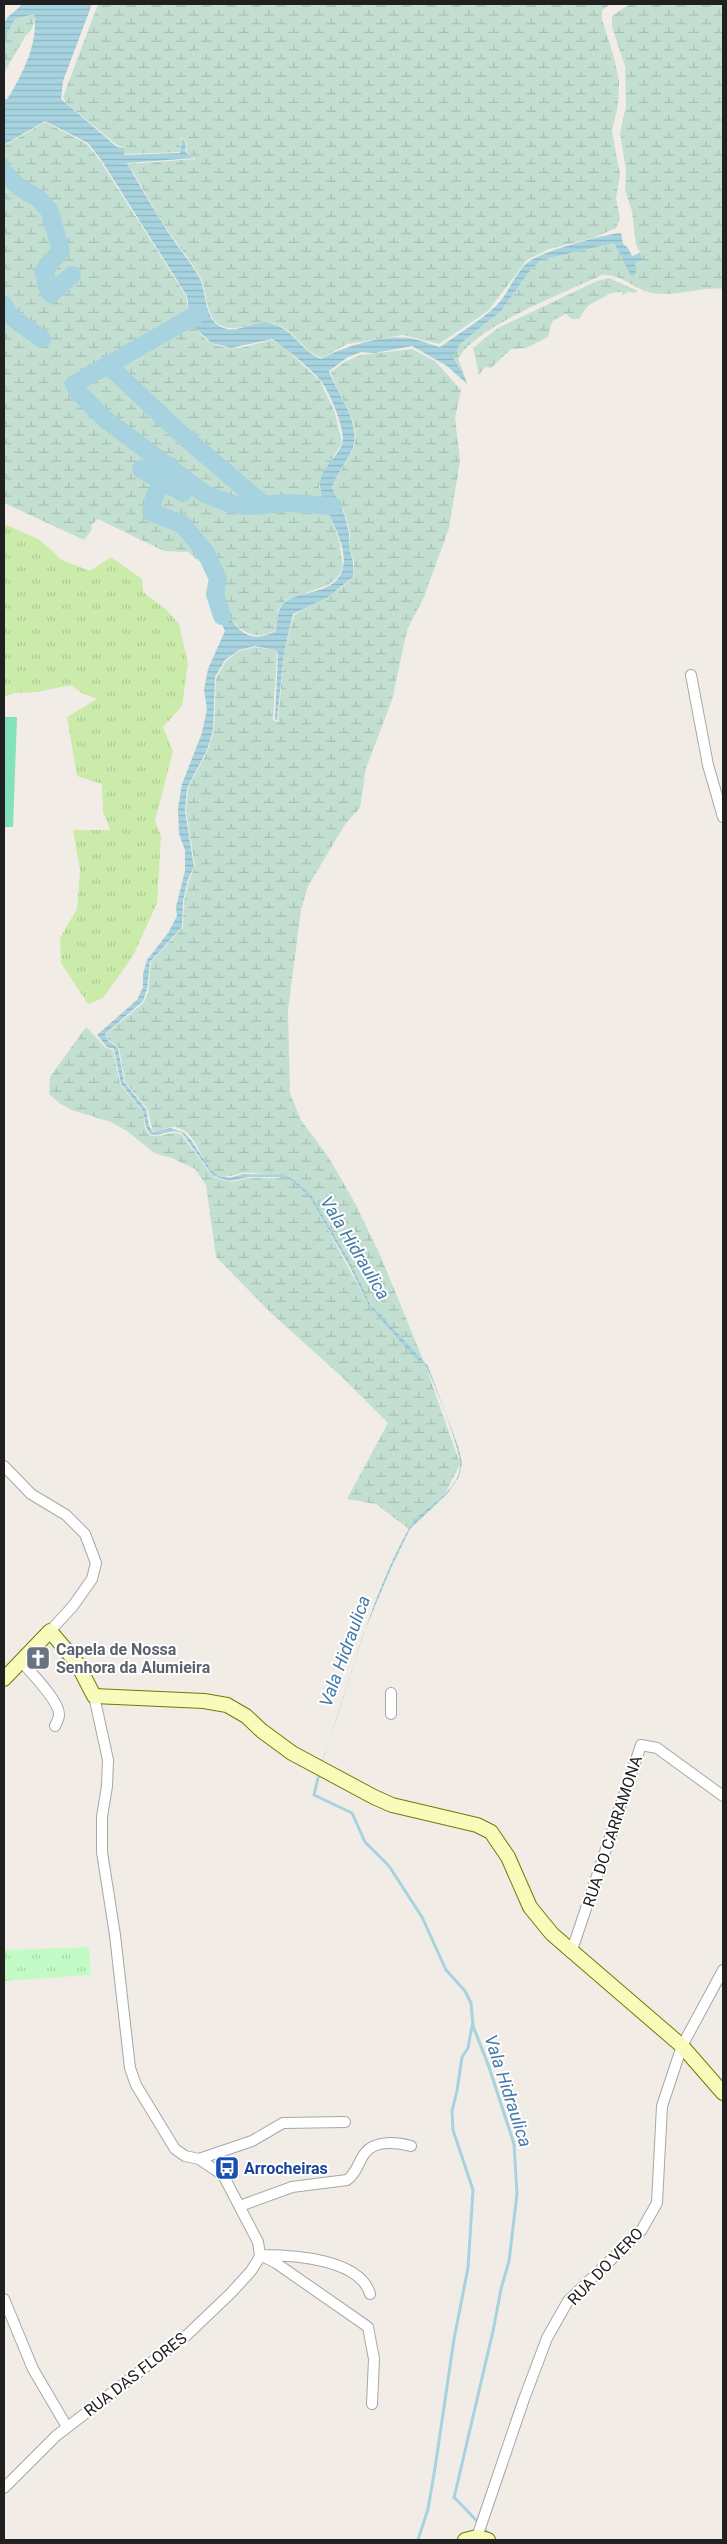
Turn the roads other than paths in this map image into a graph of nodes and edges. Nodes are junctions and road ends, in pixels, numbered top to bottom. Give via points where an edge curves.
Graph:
1 (691, 675) dead end
2 (723, 817) edge
3 (4, 1466) edge
4 (50, 1631) junction
5 (21, 1661) junction
6 (4, 1679) edge
7 (391, 1693) dead end
8 (94, 1696) junction
9 (391, 1714) dead end
10 (54, 1726) dead end
11 (723, 1796) edge
12 (571, 1953) junction
13 (723, 1970) edge
14 (682, 2046) junction
15 (723, 2092) edge
16 (345, 2122) dead end
17 (411, 2146) dead end
18 (199, 2159) junction
19 (240, 2206) junction
20 (260, 2254) junction
21 (370, 2294) dead end
22 (4, 2300) edge
23 (372, 2404) dead end
24 (67, 2427) junction
25 (4, 2488) edge
26 (477, 2539) edge

1 - 2 street via 708,765
3 - 4 street via 30,1494 66,1516 85,1534 96,1563 87,1586
4 - 5 street
4 - 8 street via 77,1663
5 - 6 street
5 - 10 street via 57,1707 59,1716
7 - 9 street
8 - 12 street via 227,1705 292,1753 374,1797 392,1805 478,1825 491,1832 502,1844 538,1920
8 - 18 street via 108,1760 102,1852 130,2068 136,2085 174,2149
11 - 12 street, RUA DO CARRAMONA via 657,1748 641,1745
12 - 14 street
13 - 14 street, RUA DO VERO
14 - 15 street
14 - 26 street, RUA DO VERO via 662,2106 657,2203 641,2231 568,2301 547,2338
16 - 18 street via 283,2123 252,2141
17 - 19 street via 386,2143 372,2147 347,2180 292,2187
18 - 19 street via 223,2175
19 - 20 street via 258,2242
20 - 21 street via 295,2255 327,2261 367,2285
20 - 23 street via 368,2327 374,2359
20 - 24 street, RUA DAS FLORES via 251,2271 188,2335
22 - 24 street via 33,2369
24 - 25 street, RUA DAS FLORES

